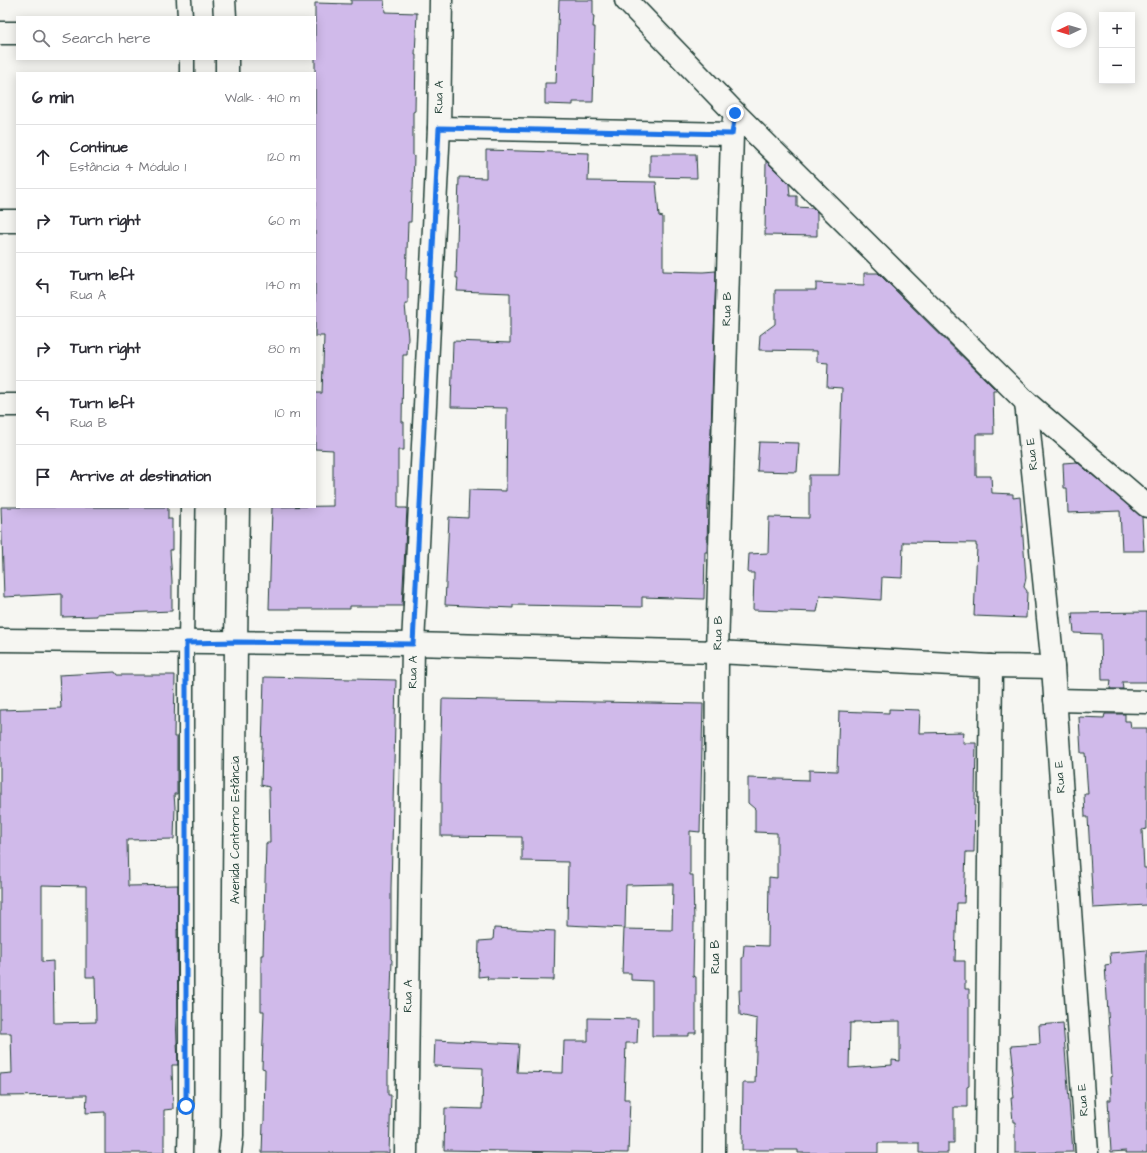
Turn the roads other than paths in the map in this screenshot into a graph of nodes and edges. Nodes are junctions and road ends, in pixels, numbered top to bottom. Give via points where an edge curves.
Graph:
1 (184, 0) edge
2 (224, 0) edge
3 (441, 0) edge
4 (626, 0) edge
5 (185, 16) edge
6 (225, 16) edge
7 (0, 33) edge
8 (16, 33) edge
9 (187, 60) edge
10 (227, 60) edge
11 (187, 72) edge
12 (227, 72) edge
13 (734, 124) junction
14 (439, 128) junction
15 (0, 221) edge
16 (16, 221) edge
17 (1026, 402) junction
18 (0, 405) edge
19 (16, 405) edge
20 (1147, 506) edge
21 (188, 508) edge
22 (238, 508) edge
23 (0, 640) edge
24 (236, 642) junction
25 (186, 643) junction
26 (413, 644) junction
27 (718, 652) junction
28 (991, 666) junction
29 (1053, 667) junction
30 (1055, 700) junction
31 (1147, 702) edge
32 (184, 1153) edge
33 (230, 1153) edge
34 (406, 1153) edge
35 (714, 1153) edge
36 (986, 1153) edge
37 (1087, 1153) edge

1 - 5 lane
2 - 6 street
3 - 14 street, Rua A
4 - 13 street
7 - 8 street
9 - 11 lane
10 - 12 street
13 - 14 street
13 - 17 street
13 - 27 street, Rua B
14 - 26 street, Rua A
15 - 16 street
17 - 20 street
17 - 29 street, Rua E
18 - 19 street
21 - 25 lane
22 - 24 street, Avenida Contorno Estância
23 - 25 street
24 - 25 street
24 - 26 street
24 - 33 street, Avenida Contorno Estância
25 - 32 lane
26 - 27 street
26 - 34 street, Rua A
27 - 28 street
27 - 35 street, Rua B
28 - 29 street
28 - 36 street
29 - 30 street, Rua E
30 - 31 street
30 - 37 street, Rua E

